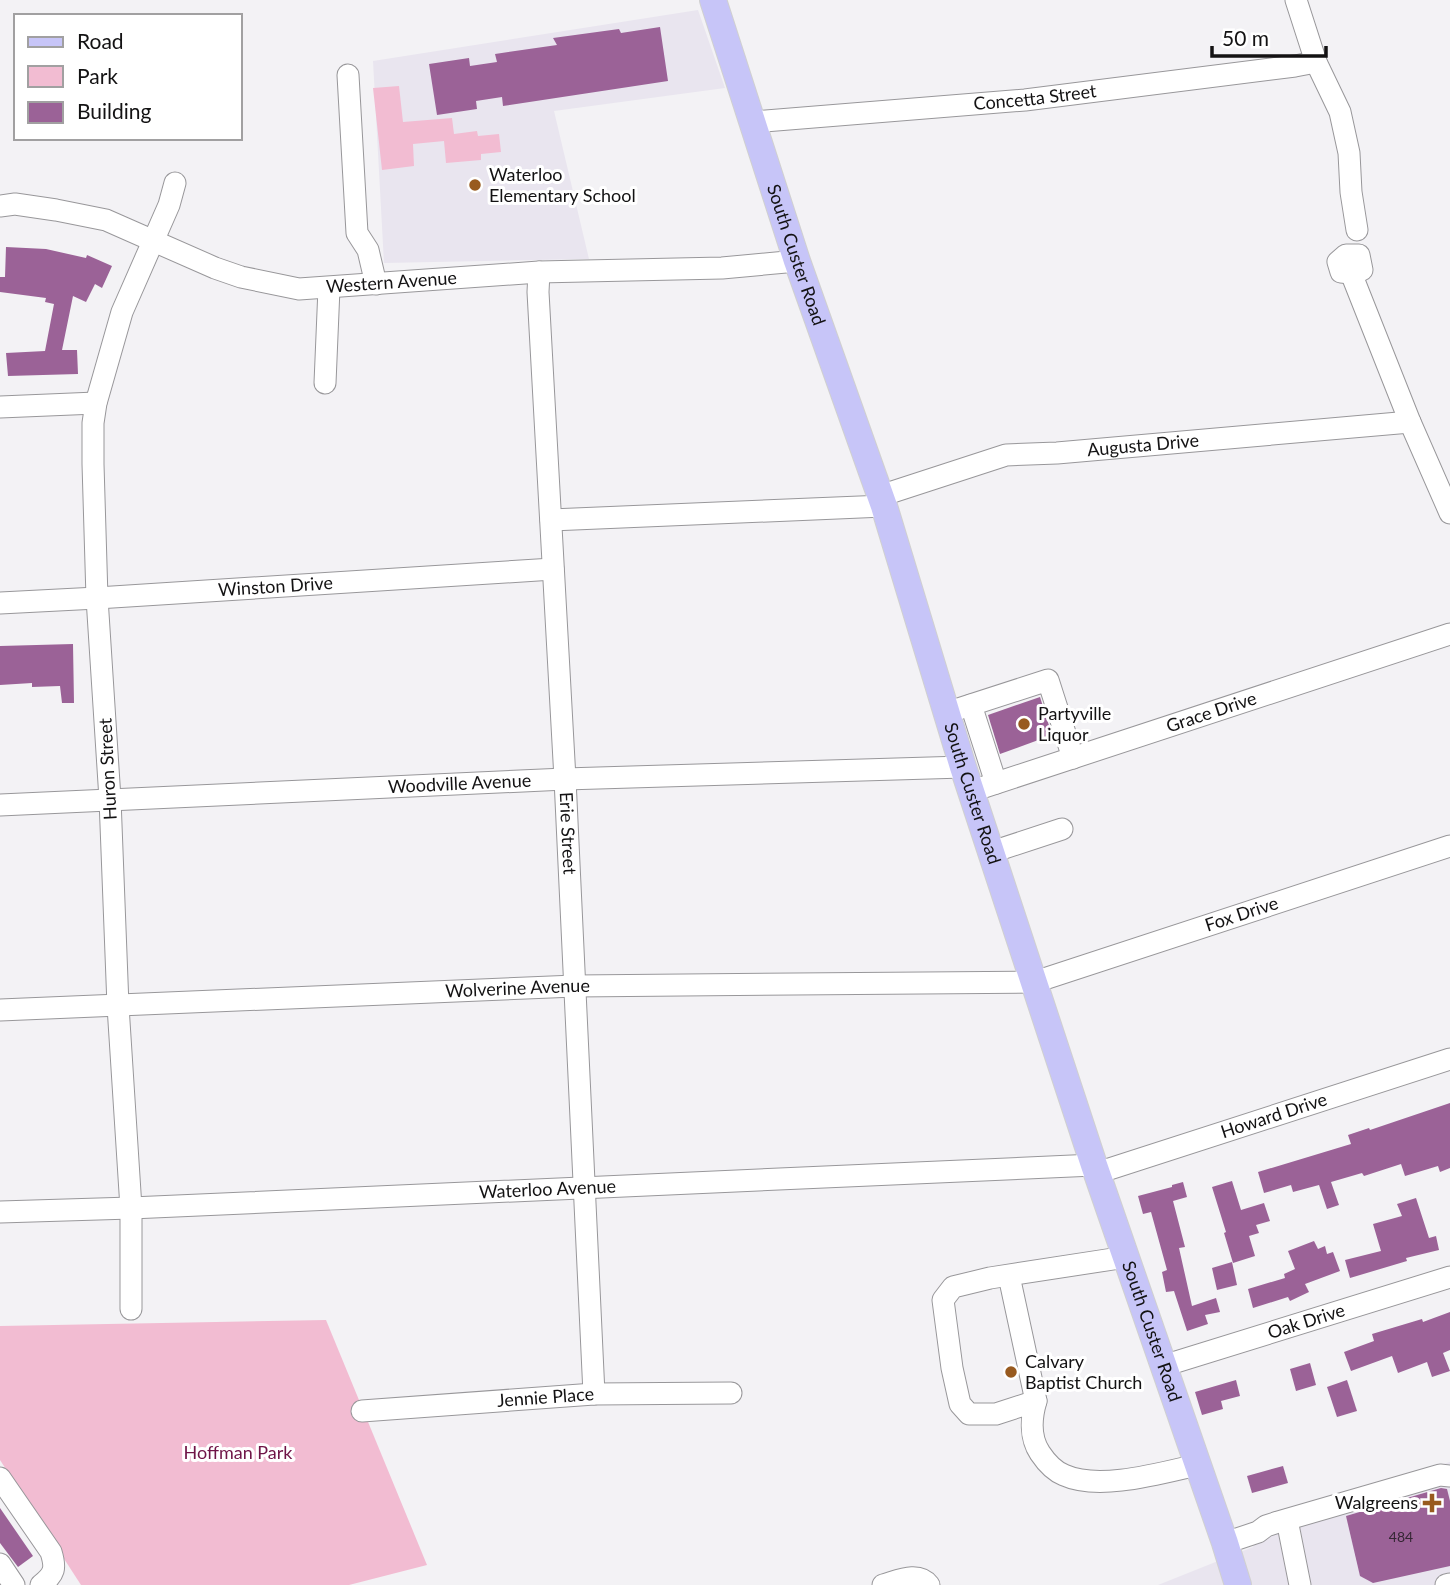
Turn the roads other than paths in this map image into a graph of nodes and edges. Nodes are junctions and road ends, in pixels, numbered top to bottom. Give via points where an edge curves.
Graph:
1 (713, 0) edge
2 (1296, 0) edge
3 (1317, 62) junction
4 (348, 75) dead end
5 (752, 122) junction
6 (175, 183) dead end
7 (0, 206) edge
8 (1357, 230) dead end
9 (154, 241) junction
10 (797, 261) junction
11 (539, 272) junction
12 (1351, 273) dead end
13 (376, 284) junction
14 (330, 288) junction
15 (324, 383) dead end
16 (96, 403) junction
17 (0, 407) edge
18 (1410, 422) junction
19 (882, 501) junction
20 (1450, 513) edge
21 (551, 520) junction
22 (553, 569) junction
23 (97, 598) junction
24 (0, 603) edge
25 (1450, 634) edge
26 (959, 709) junction
27 (1073, 758) junction
28 (565, 779) junction
29 (977, 781) junction
30 (110, 799) junction
31 (0, 805) edge
32 (1062, 829) dead end
33 (1450, 846) edge
34 (992, 852) junction
35 (1035, 982) junction
36 (575, 986) junction
37 (118, 1006) junction
38 (0, 1010) edge
39 (1450, 1059) edge
40 (1095, 1169) junction
41 (583, 1187) junction
42 (131, 1208) junction
43 (0, 1212) edge
44 (1126, 1258) junction
45 (1009, 1276) junction
46 (1450, 1277) edge
47 (131, 1309) dead end
48 (1163, 1366) junction
49 (731, 1393) dead end
50 (594, 1394) junction
51 (1036, 1401) junction
52 (362, 1411) dead end
53 (1197, 1465) junction
54 (1450, 1476) edge
55 (0, 1478) edge
56 (1287, 1520) junction
57 (1225, 1543) junction
58 (0, 1564) edge
59 (14, 1585) edge
60 (41, 1585) edge
61 (883, 1585) edge
62 (929, 1585) edge
63 (1238, 1585) edge
64 (1300, 1585) edge

1 - 5 main road, South Custer Road
2 - 3 street
3 - 5 street, Concetta Street via 1026,100
3 - 8 street via 1340,112
4 - 13 street via 357,233 368,250
5 - 10 main road, South Custer Road
6 - 9 street, Huron Street
7 - 9 street, Western Avenue via 55,209 106,220
9 - 14 street, Western Avenue via 241,277 299,289
9 - 16 street, Huron Street via 122,312
10 - 11 street, Western Avenue via 722,268
10 - 19 main road, South Custer Road
11 - 13 street, Western Avenue
11 - 21 street, Erie Street
12 - 18 street
13 - 14 street, Western Avenue
14 - 15 street
16 - 17 street
16 - 23 street, Huron Street
18 - 19 street, Augusta Drive via 1006,455
18 - 20 street
19 - 21 street
19 - 26 main road, South Custer Road
21 - 22 street, Erie Street
22 - 23 street, Winston Drive
22 - 28 street, Erie Street
23 - 24 street, Winston Drive
23 - 30 street, Huron Street
25 - 27 street, Grace Drive
26 - 27 street via 1048,680
26 - 29 main road, South Custer Road
26 - 29 street
27 - 29 street, Grace Drive
28 - 29 street, Woodville Avenue
28 - 30 street, Woodville Avenue
28 - 36 street, Erie Street
29 - 34 main road, South Custer Road
30 - 31 street, Woodville Avenue
30 - 37 street, Huron Street
32 - 34 street
33 - 35 street, Fox Drive
34 - 35 main road, South Custer Road
35 - 36 street, Wolverine Avenue
35 - 40 main road, South Custer Road
36 - 37 street, Wolverine Avenue
36 - 41 street, Erie Street
37 - 38 street, Wolverine Avenue
37 - 42 street, Huron Street
39 - 40 street, Howard Drive
40 - 41 street, Waterloo Avenue
40 - 44 main road, South Custer Road
41 - 42 street, Waterloo Avenue
41 - 50 street, Erie Street
42 - 43 street, Waterloo Avenue
42 - 47 street, Huron Street
44 - 45 street
44 - 48 main road, South Custer Road
45 - 51 street
45 - 51 street via 953,1287 943,1300 952,1368 960,1404 969,1414 996,1413
46 - 48 street, Oak Drive
48 - 53 main road, South Custer Road
49 - 50 street, Jennie Place
50 - 52 street, Jennie Place
51 - 53 street via 1031,1416 1035,1445 1047,1463 1063,1475 1091,1482
53 - 57 main road, South Custer Road
54 - 56 street via 1440,1475
55 - 60 street via 51,1552 54,1570
56 - 57 street
56 - 64 street
57 - 63 main road, South Custer Road
58 - 59 street
61 - 62 street via 917,1577

